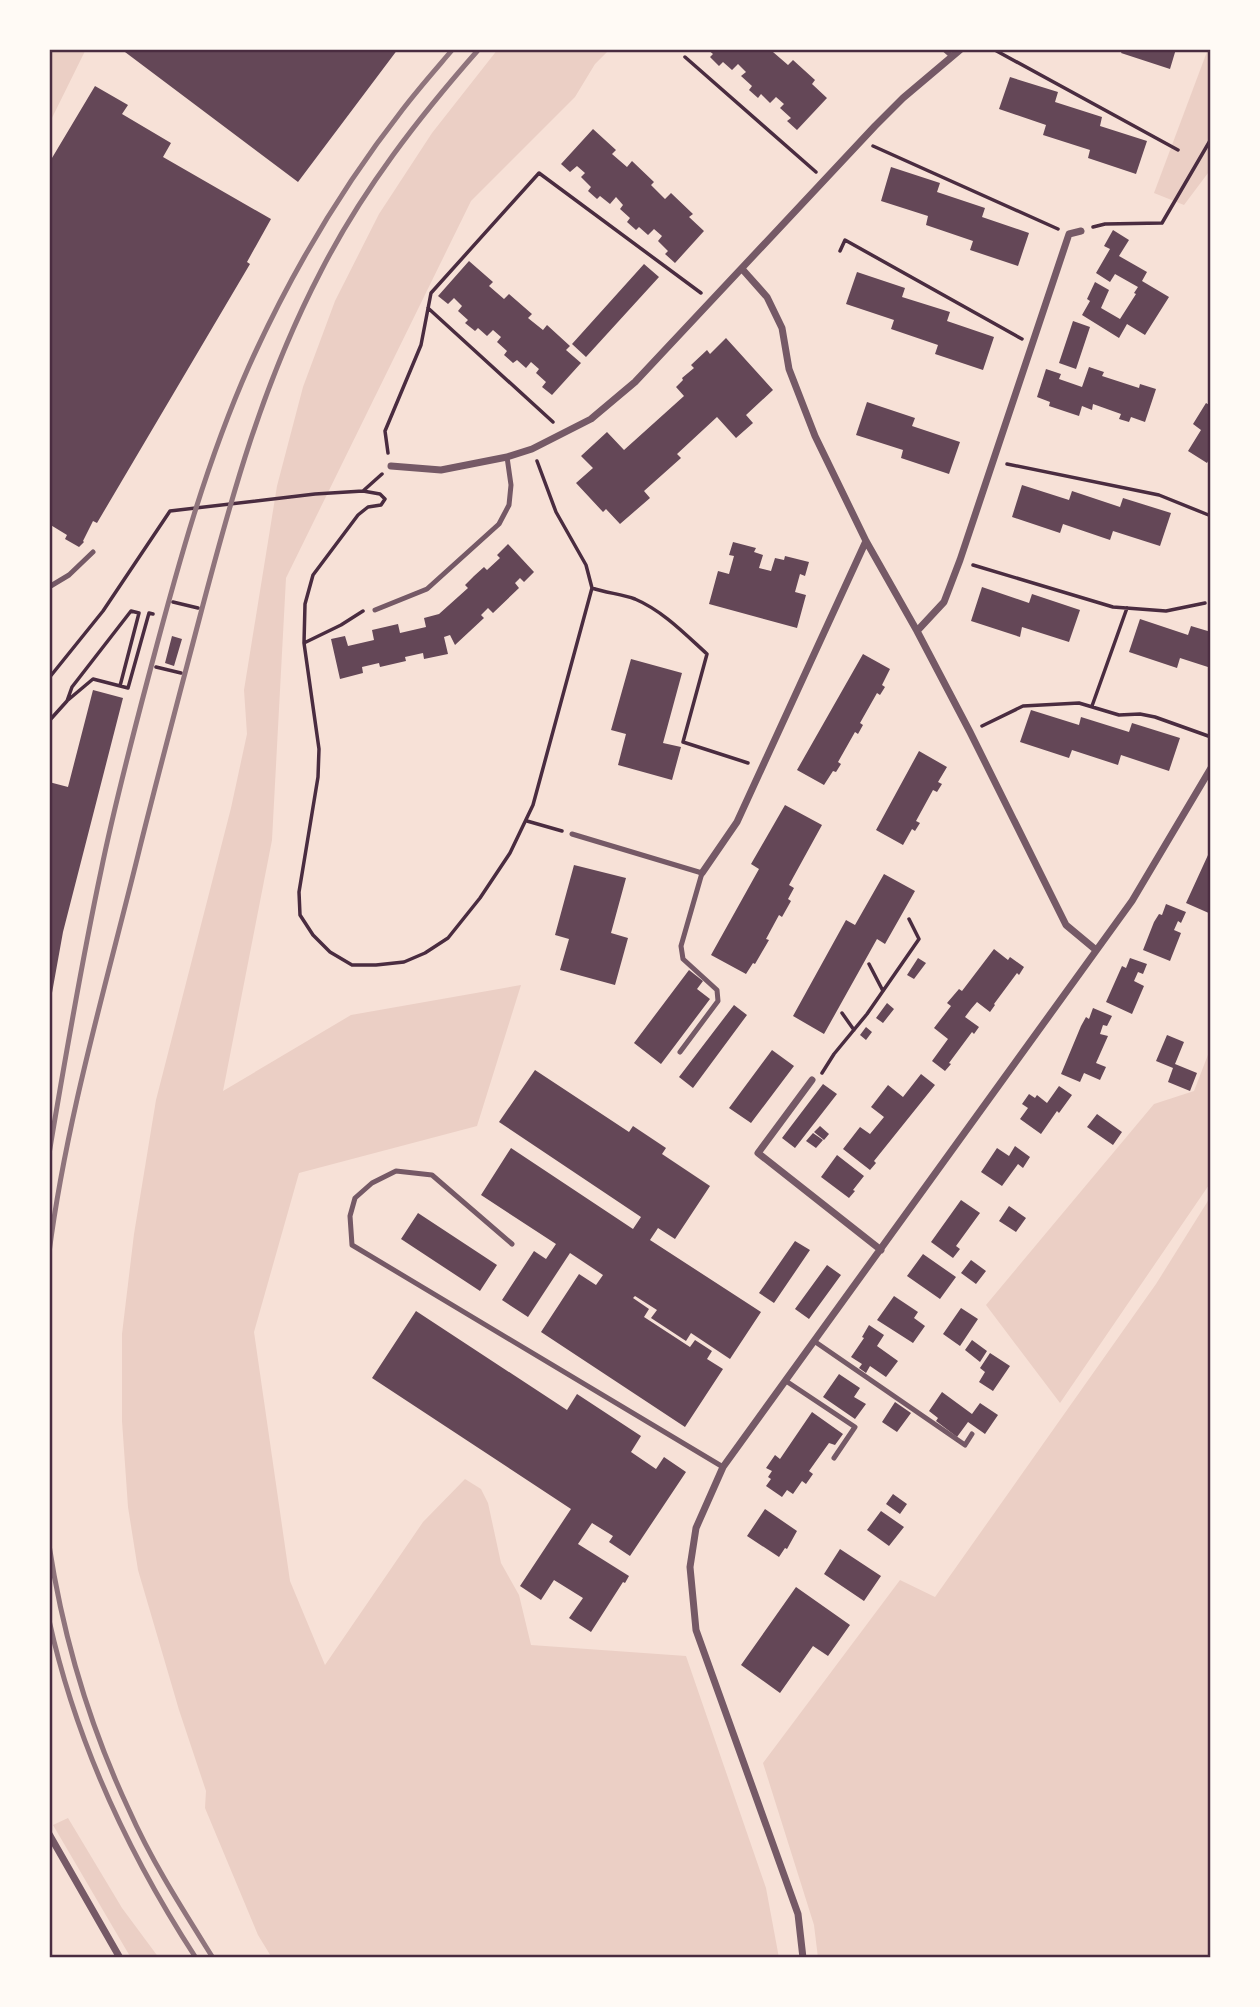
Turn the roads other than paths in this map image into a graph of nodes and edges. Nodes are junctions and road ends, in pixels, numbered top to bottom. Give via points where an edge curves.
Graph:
1 (944, 49) edge
2 (961, 49) edge
3 (952, 56) junction
4 (1081, 231) road end
5 (743, 270) junction
6 (508, 457) junction
7 (391, 466) road end
8 (866, 541) junction
9 (93, 552) dead end
10 (49, 587) edge
11 (375, 610) road end
12 (917, 631) junction
13 (1211, 768) edge
14 (572, 834) road end
15 (702, 873) junction
16 (1096, 950) junction
17 (680, 1052) dead end
18 (813, 1080) road end
19 (512, 1244) dead end
20 (881, 1250) junction
21 (814, 1341) junction
22 (786, 1381) junction
23 (972, 1434) dead end
24 (834, 1458) dead end
25 (723, 1467) junction
26 (49, 1834) edge
27 (120, 1958) edge
28 (803, 1958) edge

1 - 3 lane
2 - 3 street
3 - 5 street via 903,99
4 - 12 street via 1069,234 943,602
5 - 6 street via 635,383 591,419
5 - 8 street via 767,297 782,328 789,369 811,425
6 - 7 street via 441,470
6 - 11 lane via 509,505 499,524 427,589
8 - 12 street
8 - 15 street via 737,822
9 - 10 lane
12 - 16 street via 1066,925
13 - 16 street via 1132,901
14 - 15 lane
15 - 17 lane via 681,946 683,959 718,990 718,1001
16 - 20 street
18 - 20 street via 758,1153
19 - 25 lane via 432,1175 397,1171 372,1182 355,1198 350,1216 352,1245
20 - 21 street
21 - 22 street
21 - 23 lane via 964,1446
22 - 24 lane via 855,1427
22 - 25 street
25 - 28 street via 696,1528 690,1567 695,1630 798,1914
26 - 27 street

